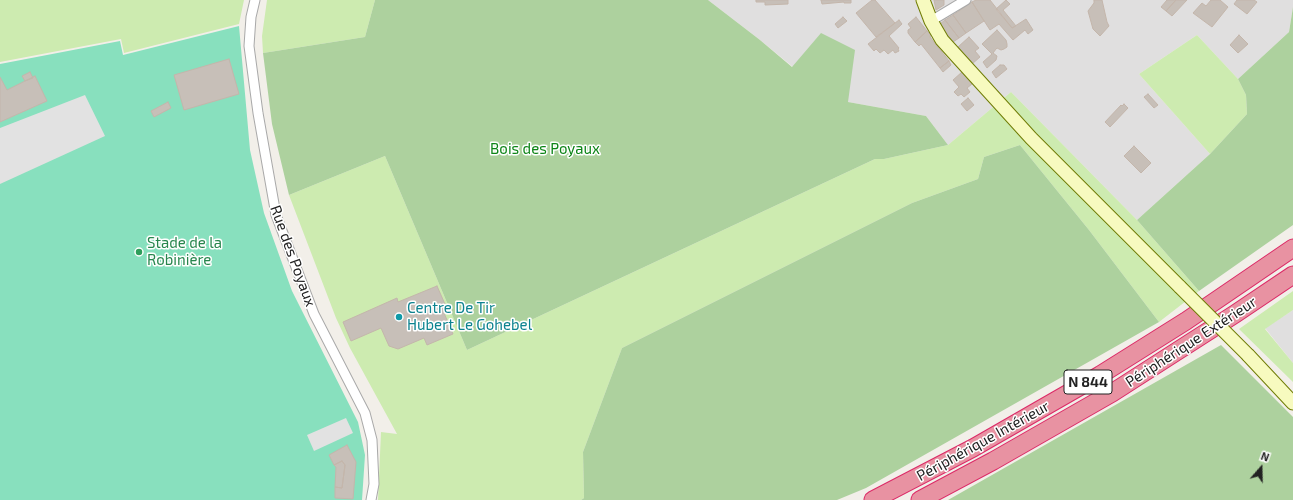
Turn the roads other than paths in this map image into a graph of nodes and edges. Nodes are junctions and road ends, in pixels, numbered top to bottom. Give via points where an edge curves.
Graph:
1 (255, 0) edge
2 (923, 0) edge
3 (966, 0) edge
4 (930, 21) junction
5 (1293, 248) edge
6 (1293, 274) edge
7 (1293, 403) edge
8 (371, 500) edge
9 (873, 500) edge
10 (920, 500) edge

1 - 8 street, Rue des Poyaux via 249,46 276,215 314,314 365,413 372,440 374,484
2 - 4 street
3 - 4 street
4 - 7 street, bridge via 942,40 1016,122
5 - 9 highway, Périphérique Intérieur / N 844 via 1186,321 1100,375 1006,430
6 - 10 highway, Périphérique Extérieur / N 844 via 1112,393

